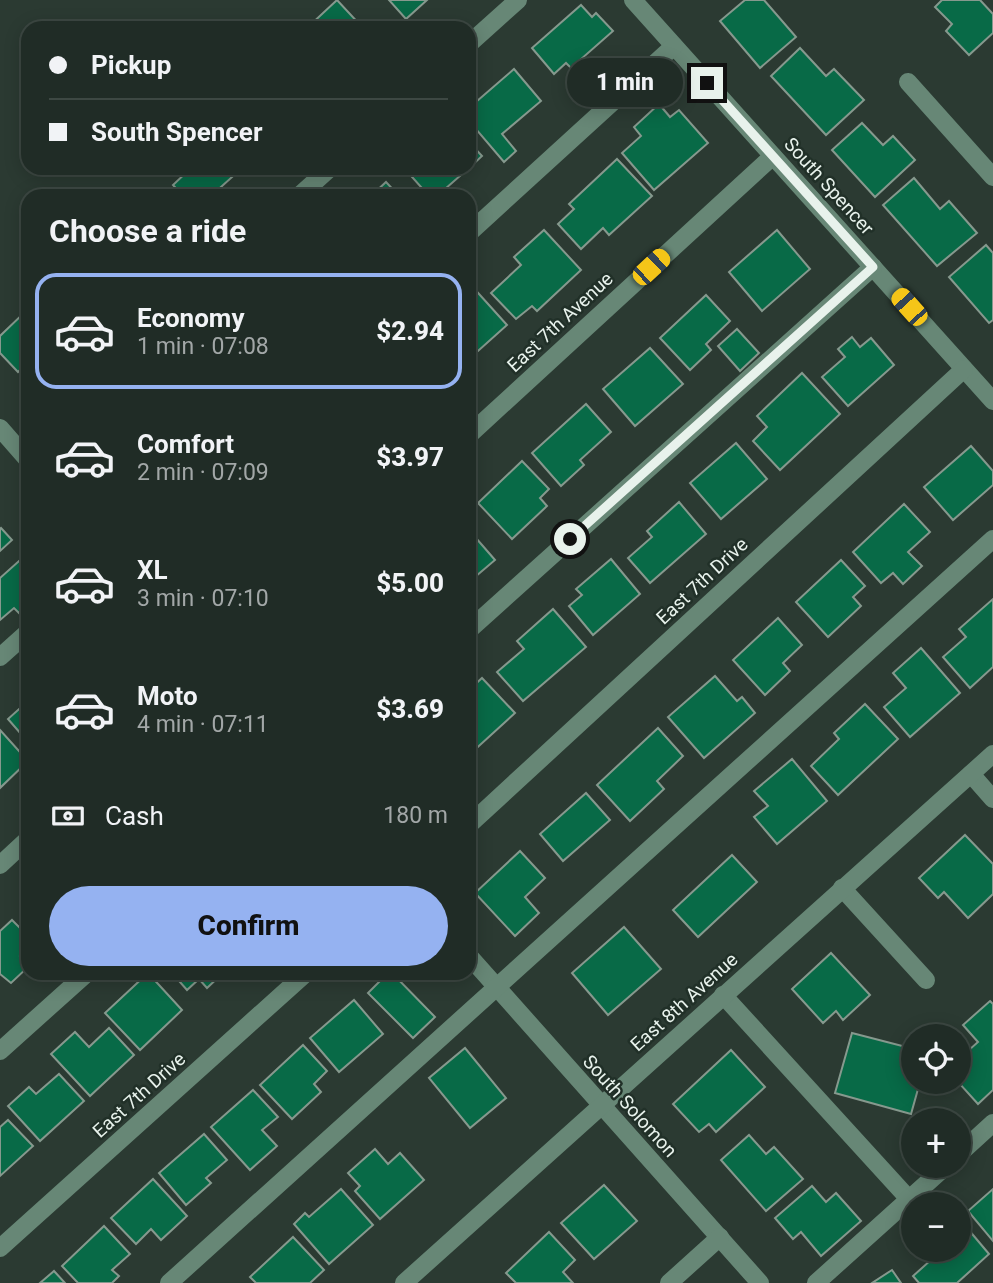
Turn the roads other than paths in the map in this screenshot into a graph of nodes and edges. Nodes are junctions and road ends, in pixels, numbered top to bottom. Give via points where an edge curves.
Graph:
1 (518, 0) edge
2 (633, 0) edge
3 (476, 38) edge
4 (674, 46) junction
5 (908, 82) dead end
6 (773, 156) junction
7 (322, 175) edge
8 (993, 177) edge
9 (307, 189) edge
10 (476, 227) edge
11 (873, 267) junction
12 (964, 369) junction
13 (993, 401) edge
14 (0, 428) edge
15 (476, 429) edge
16 (21, 446) edge
17 (993, 540) edge
18 (476, 624) edge
19 (21, 638) edge
20 (0, 657) edge
21 (993, 754) edge
22 (971, 774) junction
23 (993, 800) edge
24 (476, 819) edge
25 (21, 846) edge
26 (0, 865) edge
27 (842, 888) junction
28 (476, 964) edge
29 (79, 980) edge
30 (298, 980) edge
31 (926, 980) dead end
32 (496, 987) junction
33 (723, 995) junction
34 (0, 1051) edge
35 (601, 1105) junction
36 (993, 1124) edge
37 (971, 1143) edge
38 (933, 1178) edge
39 (903, 1192) edge
40 (917, 1192) edge
41 (901, 1206) edge
42 (720, 1237) junction
43 (0, 1248) edge
44 (169, 1283) edge
45 (404, 1283) edge
46 (669, 1283) edge
47 (760, 1283) edge
48 (816, 1283) edge

1 - 3 street
2 - 4 street, South Spencer
4 - 6 street, South Spencer
4 - 10 street
5 - 8 street
6 - 11 street, South Spencer
6 - 15 street, East 7th Avenue
7 - 9 street
11 - 12 street, South Spencer
11 - 18 street
12 - 13 street, South Spencer
12 - 24 street, East 7th Drive
14 - 16 street
17 - 32 street
19 - 20 street
21 - 22 street, East 8th Avenue
22 - 23 street
22 - 27 street, East 8th Avenue
25 - 26 street
27 - 31 street
27 - 33 street, East 8th Avenue
28 - 32 street, South Solomon
29 - 34 street
30 - 43 street, East 7th Drive
32 - 35 street, South Solomon
32 - 44 street
33 - 35 street, East 8th Avenue
33 - 39 street
35 - 42 street, South Solomon
35 - 45 street, East 8th Avenue
36 - 37 street
38 - 40 street
41 - 48 street
42 - 46 street
42 - 47 street, South Solomon

